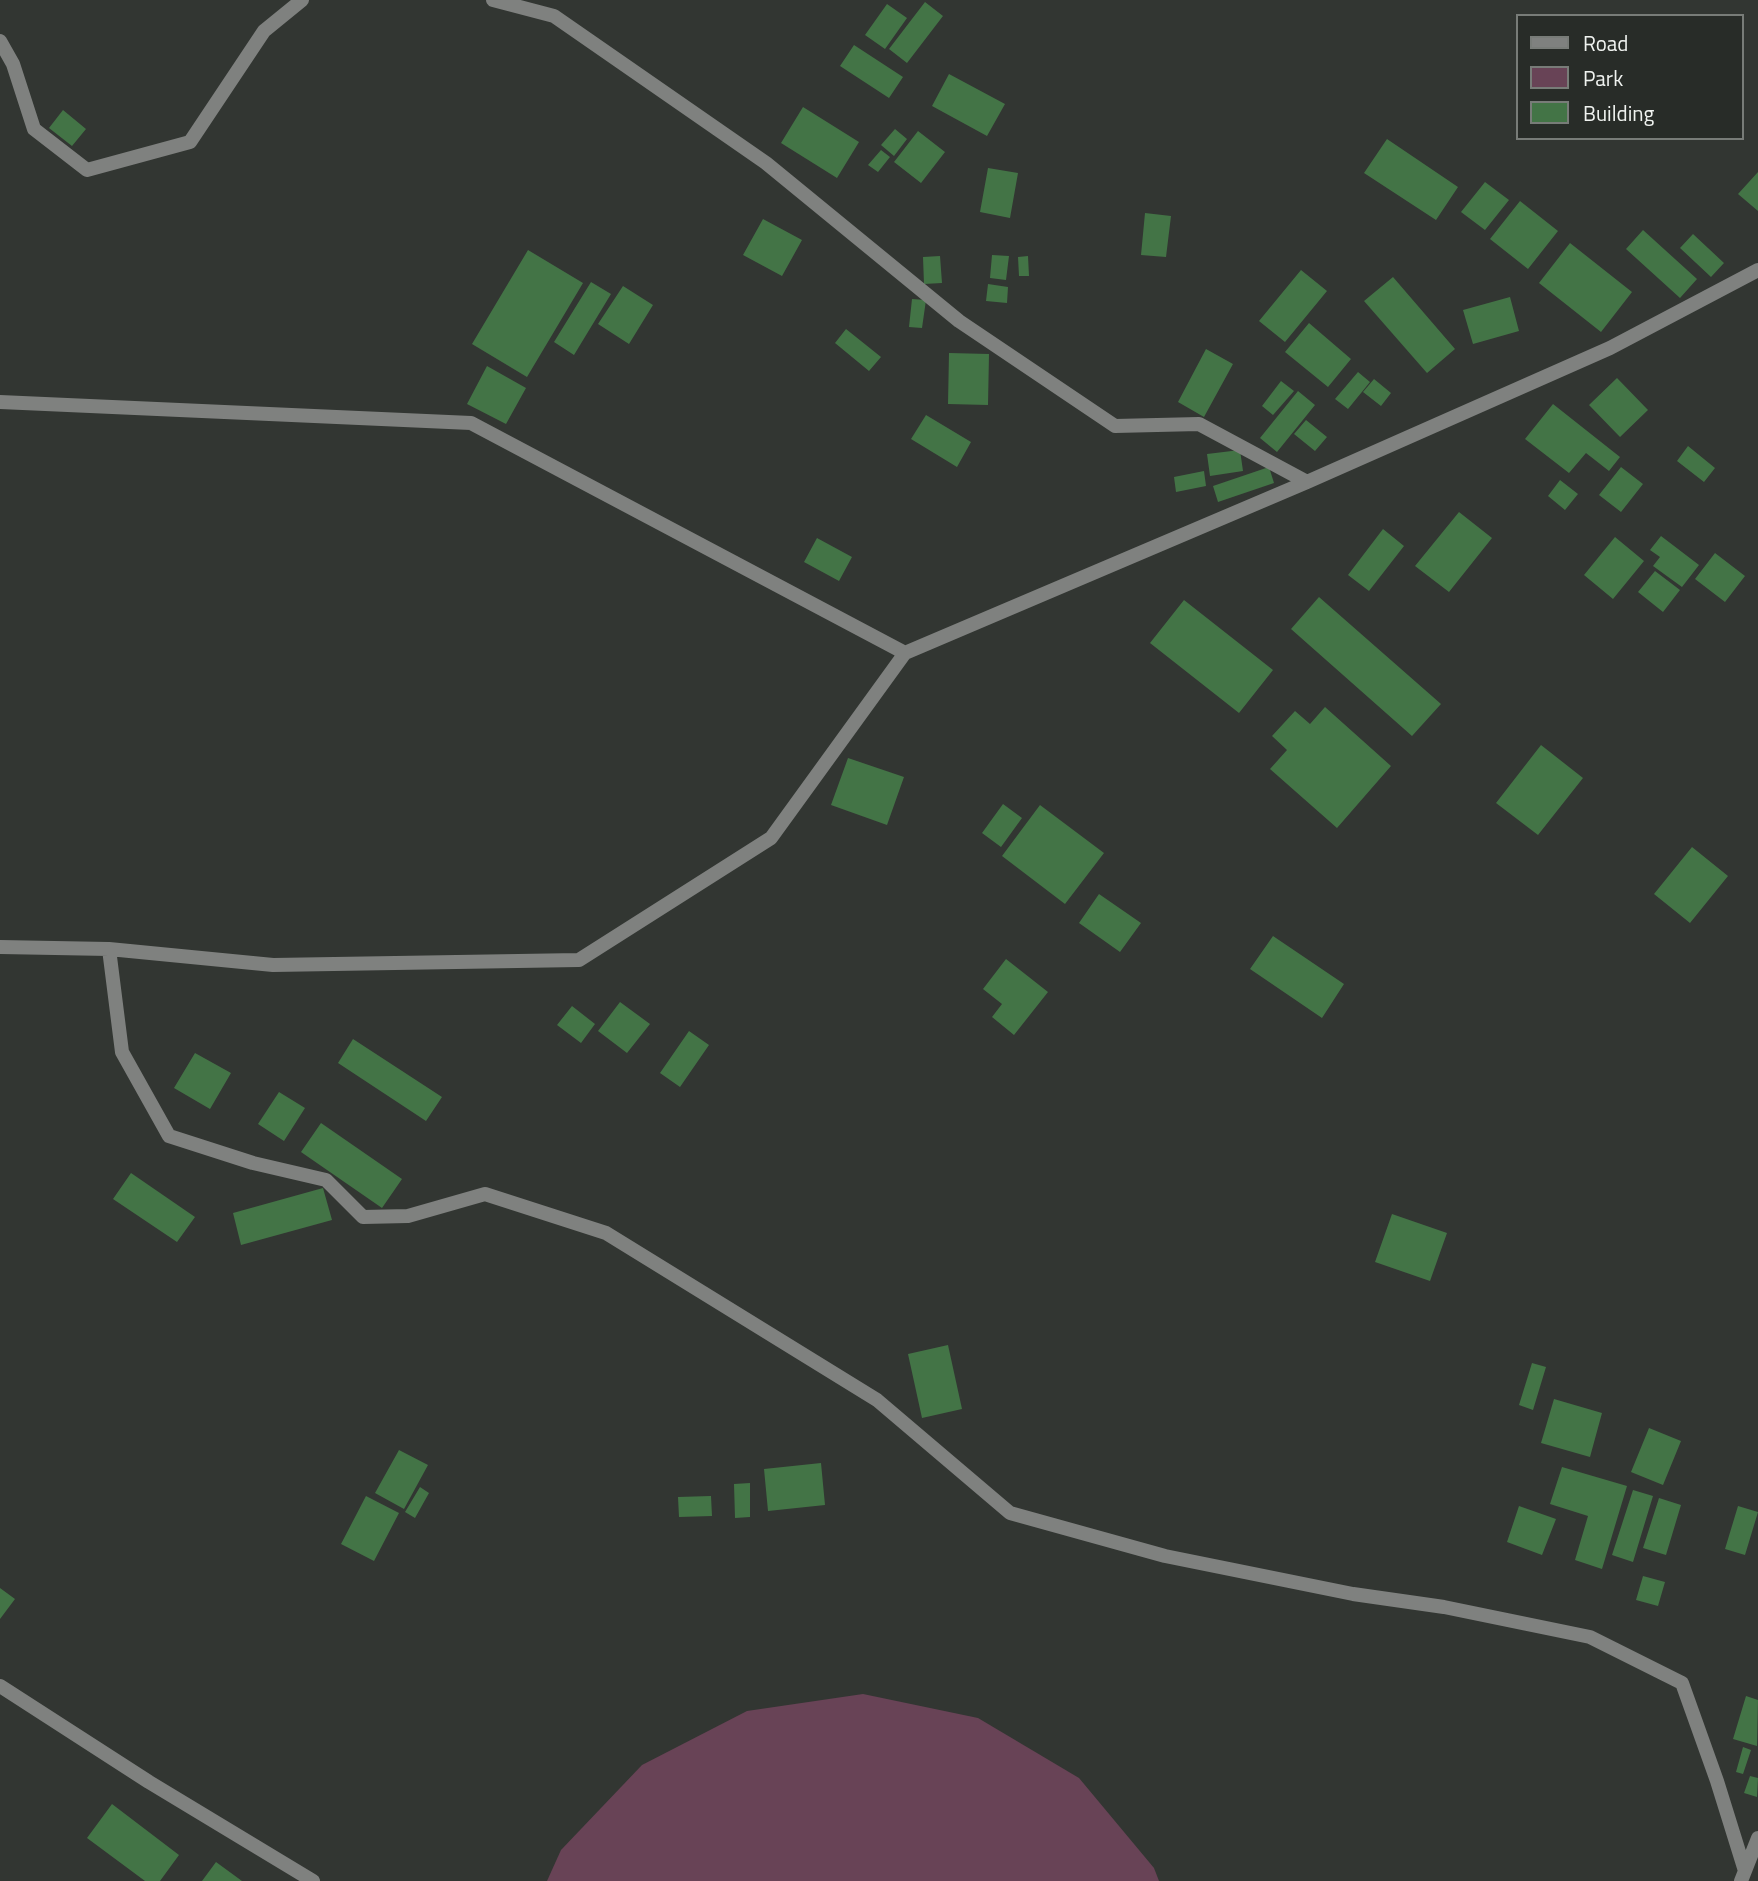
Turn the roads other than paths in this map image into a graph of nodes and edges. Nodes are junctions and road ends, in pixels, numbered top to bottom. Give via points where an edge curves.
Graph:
1 (302, 0) edge
2 (493, 0) edge
3 (0, 41) edge
4 (1758, 270) edge
5 (0, 402) edge
6 (1307, 482) junction
7 (905, 653) junction
8 (0, 947) edge
9 (109, 949) junction
10 (0, 1686) edge
11 (1758, 1838) edge
12 (1743, 1876) edge
13 (313, 1881) edge

1 - 3 street via 264,31 190,142 87,170 34,129 13,64
2 - 6 street via 554,16 766,163 959,321 1115,426 1199,424
4 - 6 street via 1610,348
5 - 7 street via 471,423
6 - 7 street
7 - 9 street via 771,838 579,960 273,965
8 - 9 street
9 - 12 street via 122,1052 169,1136 326,1180 363,1217 408,1216 485,1194 606,1233 877,1400 1010,1513 1165,1556 1590,1637 1682,1683 1717,1781
10 - 13 street
11 - 12 street

